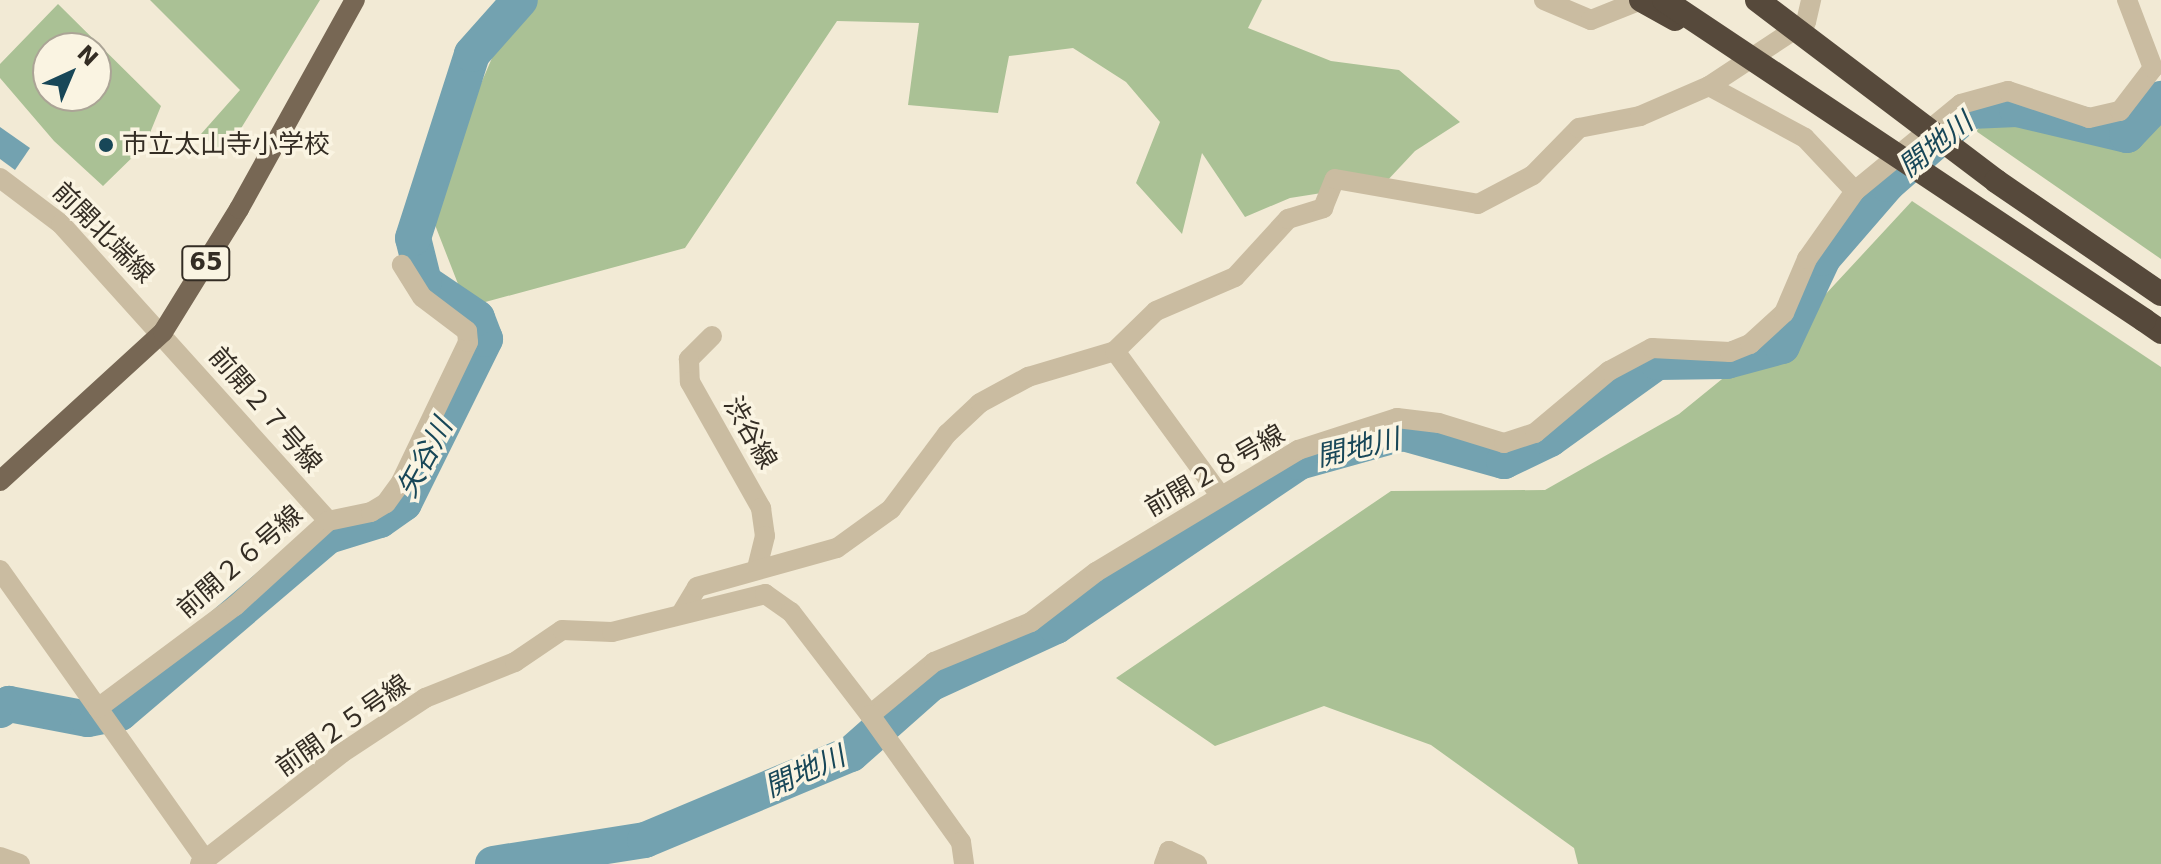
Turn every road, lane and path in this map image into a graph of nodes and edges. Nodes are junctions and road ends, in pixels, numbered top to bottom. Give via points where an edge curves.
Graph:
1 (355, 0) edge
2 (1544, 0) edge
3 (1641, 0) edge
4 (1664, 0) edge
5 (1757, 0) edge
6 (1811, 0) edge
7 (2127, 0) edge
8 (1709, 86) junction
9 (1799, 88) junction
10 (0, 178) edge
11 (1855, 191) junction
12 (402, 265) dead end
13 (2161, 294) edge
14 (2152, 326) edge
15 (163, 332) junction
16 (712, 336) dead end
17 (1115, 351) junction
18 (0, 481) edge
19 (1220, 495) junction
20 (328, 521) junction
21 (757, 567) junction
22 (0, 570) edge
23 (681, 614) junction
24 (102, 714) junction
25 (870, 716) junction
26 (0, 857) edge
27 (1166, 858) edge
28 (203, 862) edge
29 (20, 864) edge
30 (964, 864) edge
31 (1197, 864) edge

1 - 15 main road, 65 via 239,209
2 - 3 street via 1591,20
3 - 9 highway, bridge
4 - 9 highway, bridge
5 - 13 highway, bridge via 1996,181
6 - 8 street via 1806,22
7 - 11 street, 前開２８号線 via 2153,68 2120,111 2089,118 2008,91 1961,104
8 - 11 street via 1805,138
8 - 17 street via 1640,116 1579,128 1533,175 1478,204 1335,179 1323,208 1288,219 1235,277 1156,311
9 - 14 highway, bridge
10 - 15 street, 前開北端線 via 61,224
11 - 19 street, 前開２８号線 via 1807,259 1784,313 1750,344 1730,352 1652,348 1609,371 1535,433 1504,443 1439,423 1397,418 1298,450
12 - 20 street, 前開２６号線 via 422,297 467,331 468,342 439,410 386,503
15 - 18 main road, 65
15 - 20 street, 前開２７号線
16 - 21 street, 渋谷線 via 689,359 690,382 761,508 765,536
17 - 19 street
17 - 21 street via 1028,377 980,403 947,434 891,509 837,548
19 - 25 street, 前開２８号線 via 1096,572 1031,622 934,662
20 - 24 street, 前開２６号線 via 235,606
21 - 23 street via 697,587
22 - 24 street, 前開２５号線
23 - 25 street, 前開２５号線 via 765,594 791,612
23 - 28 street, 前開２５号線 via 612,632 562,630 515,662 425,698 342,753
24 - 28 street, 前開２５号線
25 - 30 street, 前開２５号線 via 961,842
26 - 29 street
27 - 31 street

